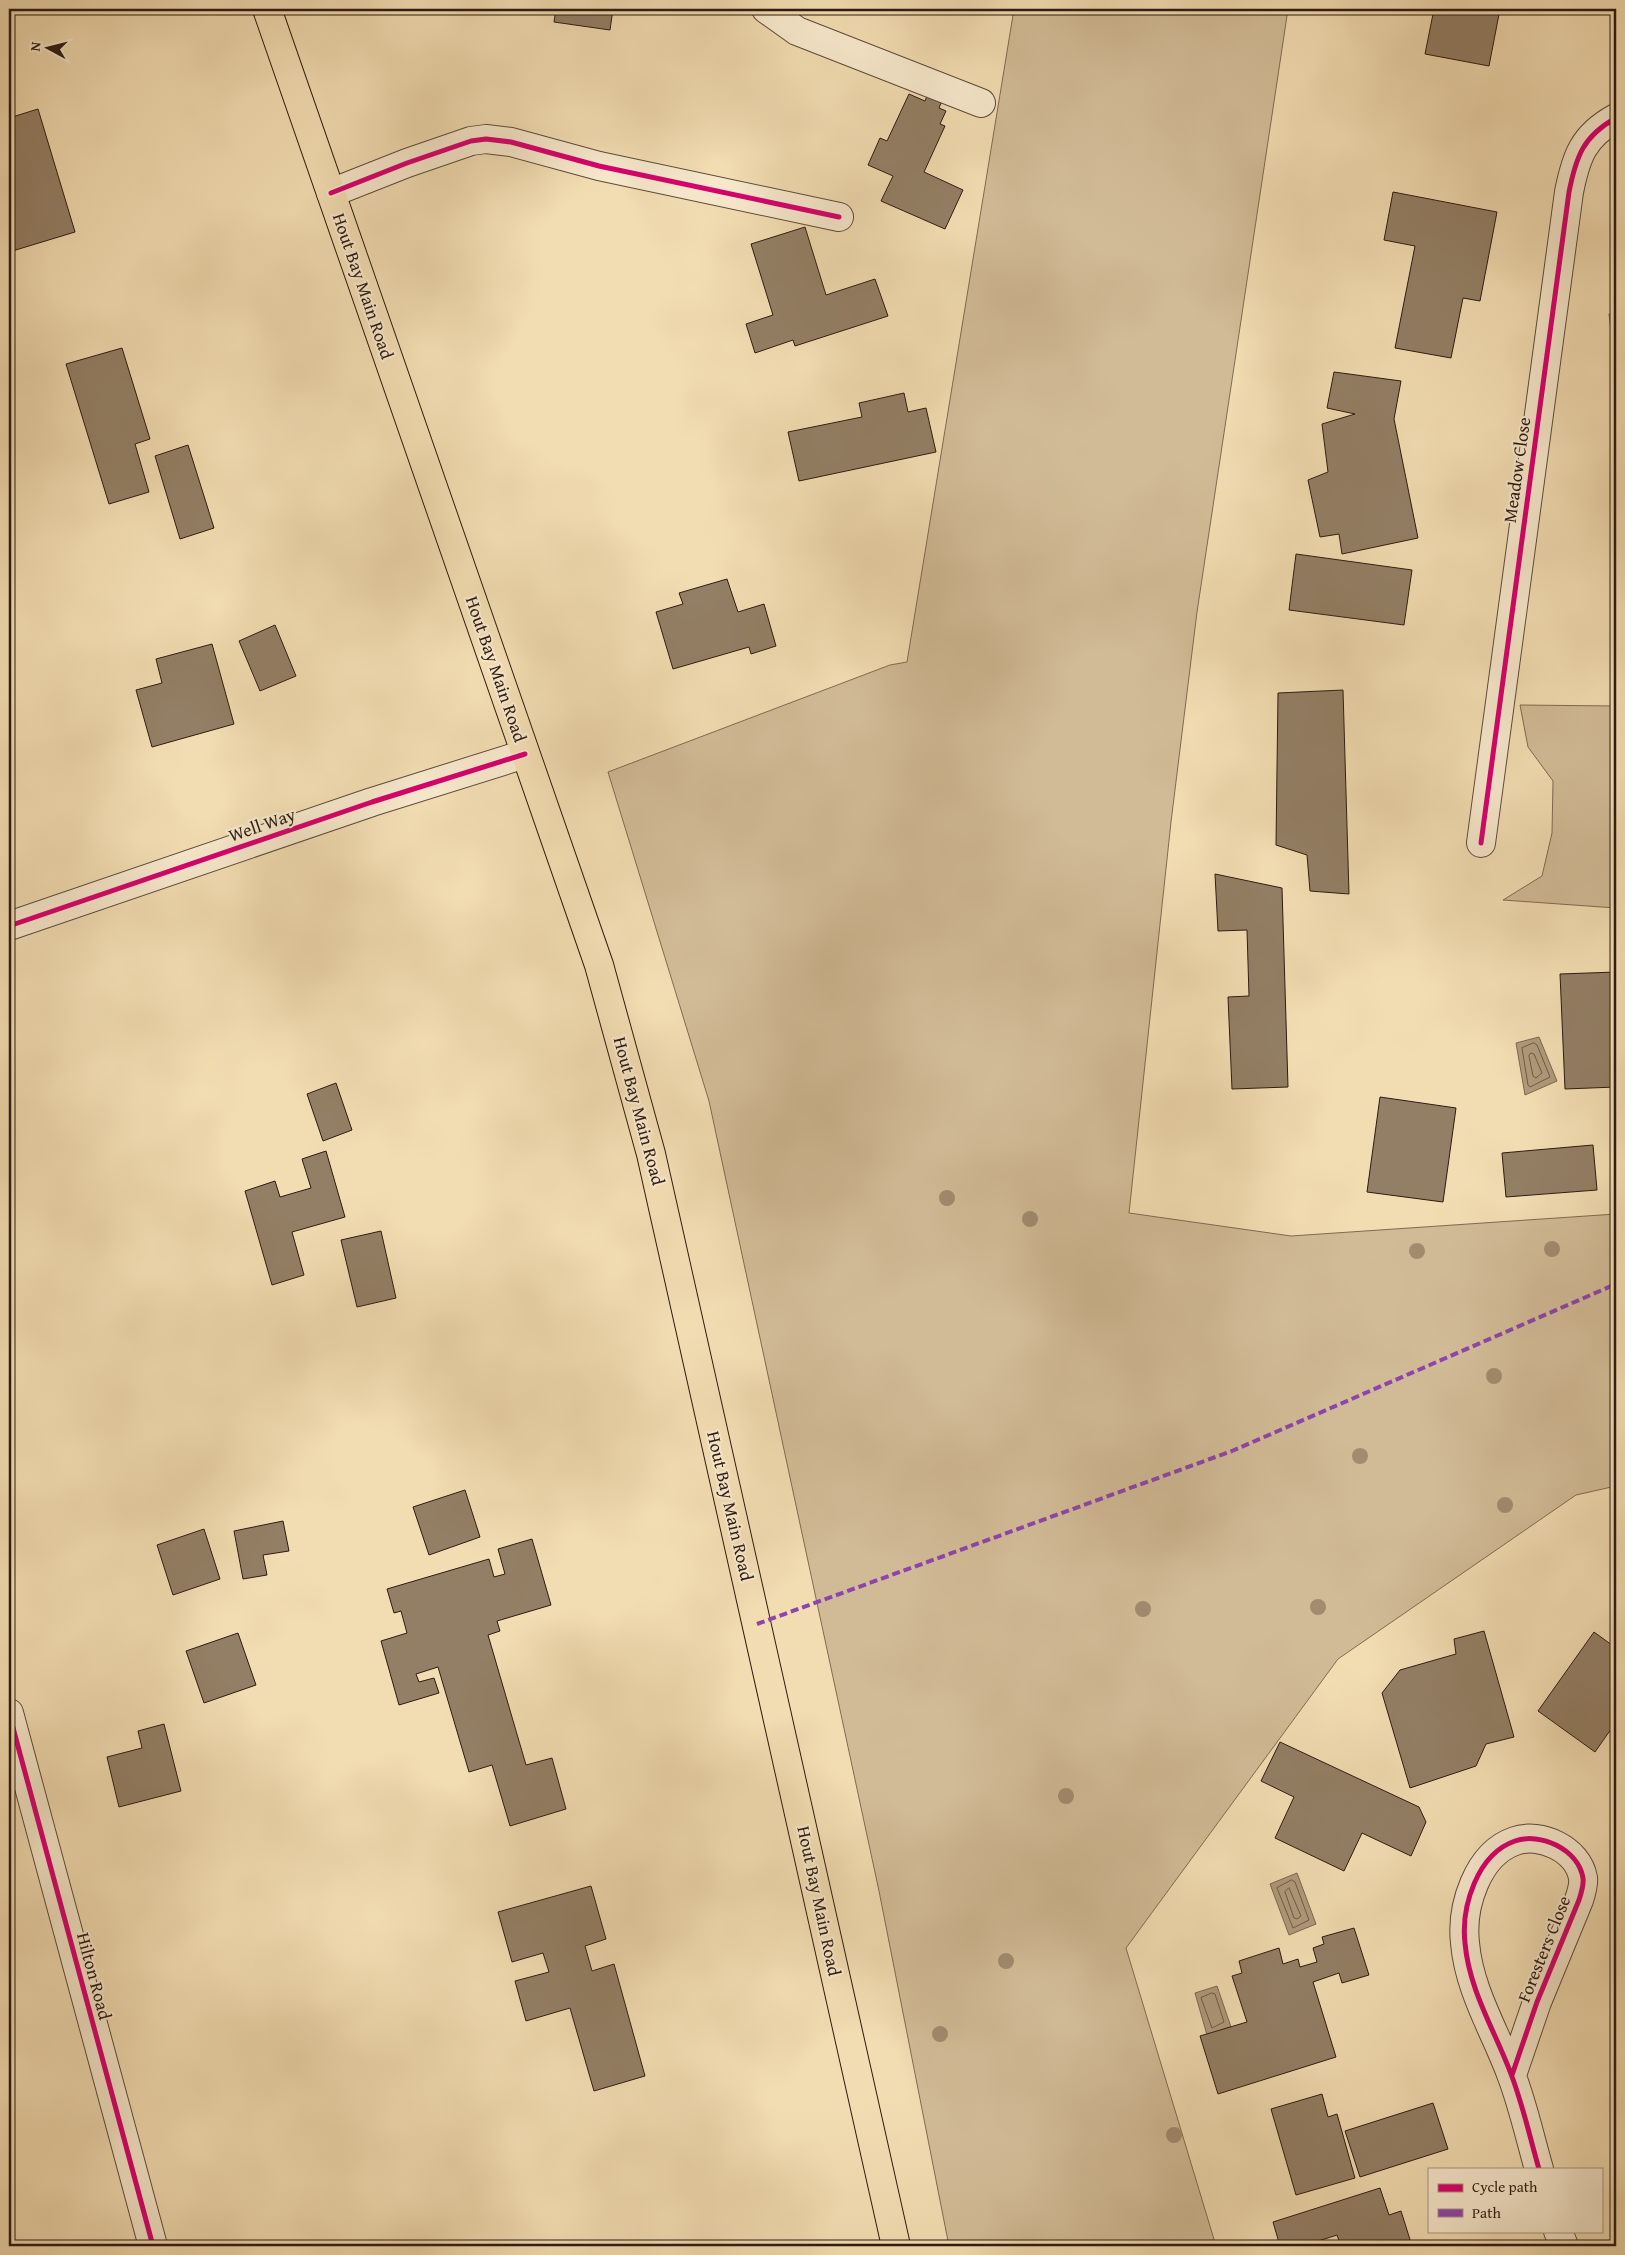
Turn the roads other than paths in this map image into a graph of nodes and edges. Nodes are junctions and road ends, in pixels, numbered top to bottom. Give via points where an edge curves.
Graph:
1 (267, 9) edge
2 (766, 9) edge
3 (981, 102) dead end
4 (1616, 118) edge
5 (331, 193) junction
6 (839, 218) dead end
7 (525, 754) junction
8 (1482, 843) dead end
9 (9, 926) edge
10 (9, 1713) edge
11 (1512, 2075) junction
12 (1539, 2168) edge
13 (1558, 2232) edge
14 (153, 2246) edge
15 (896, 2246) edge
16 (1564, 2246) edge

1 - 5 main road, Hout Bay Main Road
2 - 3 street via 797,31
4 - 8 street, Meadow Close via 1590,137 1576,160 1569,192
5 - 6 street via 471,141 486,140 511,142 599,166
5 - 7 main road, Hout Bay Main Road
7 - 9 street, Well Way via 372,802
7 - 15 main road, Hout Bay Main Road via 599,965 651,1154
10 - 14 street, Hilton Road
11 - 11 street, Foresters Close via 1474,1987 1468,1964 1464,1920 1472,1889 1493,1856 1514,1841 1541,1838 1573,1858 1583,1877 1582,1886
11 - 12 street, Foresters Close
13 - 16 street

